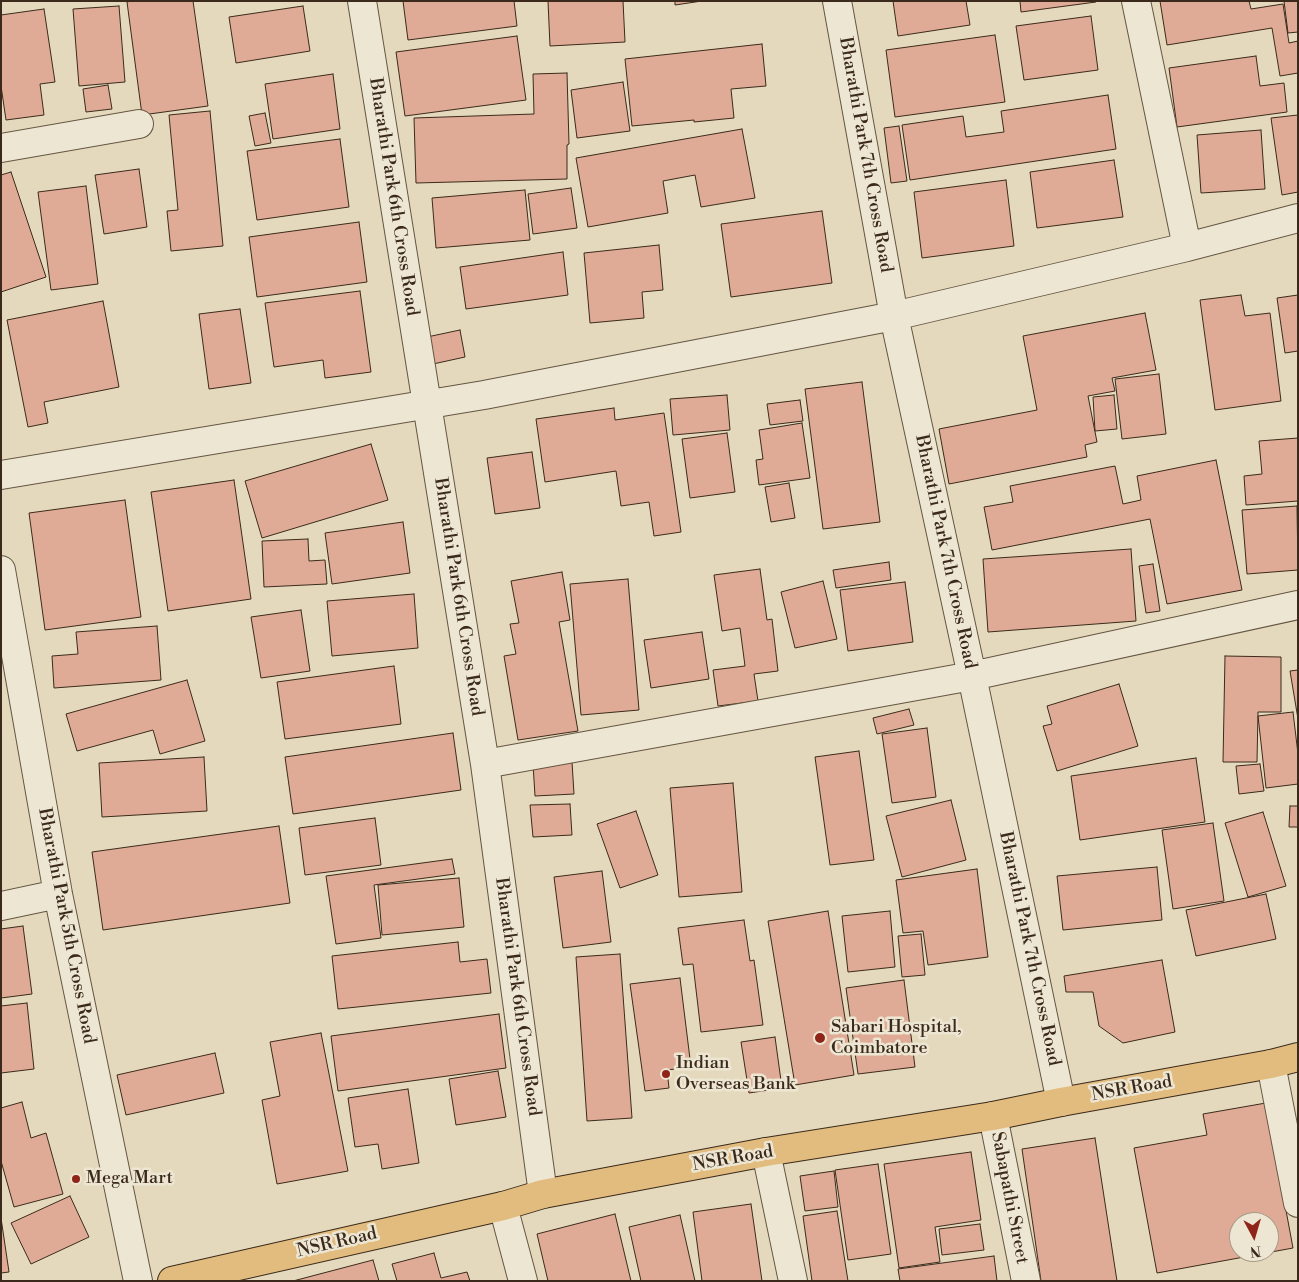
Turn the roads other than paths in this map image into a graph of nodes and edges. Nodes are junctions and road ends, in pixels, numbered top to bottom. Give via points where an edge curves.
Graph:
1 (362, 1) edge
2 (837, 1) edge
3 (1136, 1) edge
4 (139, 124) dead end
5 (1, 148) edge
6 (1298, 218) edge
7 (1187, 247) junction
8 (894, 316) junction
9 (426, 405) junction
10 (1, 476) edge
11 (1, 570) edge
12 (1298, 605) edge
13 (972, 676) junction
14 (485, 764) junction
15 (58, 894) junction
16 (1, 906) edge
17 (1298, 1057) edge
18 (1271, 1064) junction
19 (1061, 1102) junction
20 (993, 1116) junction
21 (766, 1152) junction
22 (543, 1194) junction
23 (1298, 1203) edge
24 (503, 1206) junction
25 (232, 1274) edge
26 (138, 1281) edge
27 (172, 1281) edge
28 (523, 1281) edge
29 (793, 1281) edge
30 (1026, 1281) edge

1 - 9 street, Bharathi Park 6th Cross Road
2 - 8 street, Bharathi Park 7th Cross Road
3 - 7 street
4 - 5 street
6 - 7 street
7 - 8 street
8 - 9 street
8 - 13 street, Bharathi Park 7th Cross Road
9 - 10 street
9 - 14 street, Bharathi Park 6th Cross Road
11 - 15 street, Bharathi Park 5th Cross Road
12 - 13 street
13 - 14 street
13 - 19 street, Bharathi Park 7th Cross Road
14 - 22 street, Bharathi Park 6th Cross Road
15 - 16 street
15 - 26 street, Bharathi Park 5th Cross Road
17 - 18 main road, NSR Road
18 - 19 main road, NSR Road
18 - 23 street
19 - 20 main road, NSR Road
20 - 21 main road, NSR Road
20 - 30 street, Sabapathi Street
21 - 22 main road, NSR Road
21 - 29 street
22 - 24 main road, NSR Road
24 - 25 main road, NSR Road
24 - 28 street
25 - 27 main road, NSR Road

